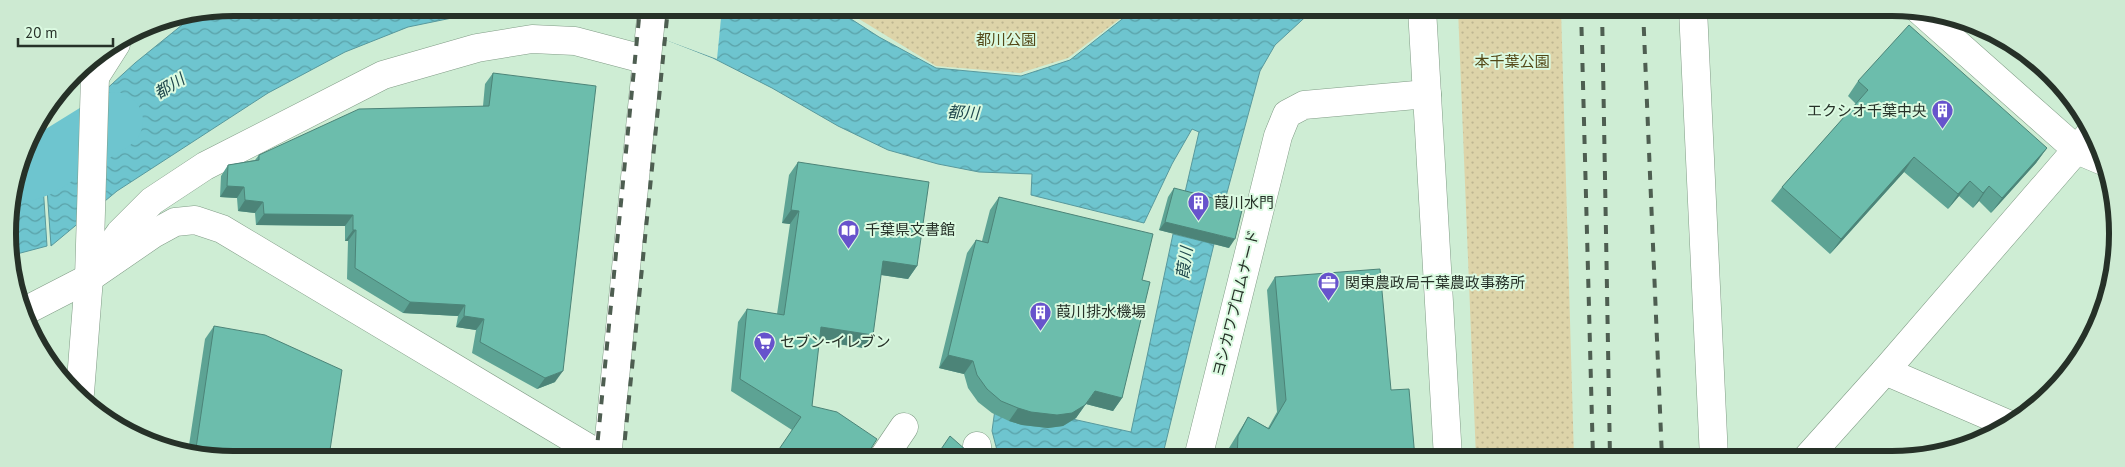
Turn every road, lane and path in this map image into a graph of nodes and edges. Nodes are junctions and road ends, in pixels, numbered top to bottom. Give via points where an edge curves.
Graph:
1 (651, 16) edge
2 (1422, 16) edge
3 (1693, 16) edge
4 (1930, 19) edge
5 (647, 60) junction
6 (92, 69) edge
7 (1427, 94) junction
8 (2083, 142) edge
9 (2092, 151) edge
10 (89, 278) junction
11 (30, 308) edge
12 (1885, 371) junction
13 (81, 388) edge
14 (2001, 421) edge
15 (904, 427) dead end
16 (594, 451) edge
17 (607, 451) edge
18 (888, 451) edge
19 (1200, 451) edge
20 (1448, 451) edge
21 (1714, 451) edge
22 (1813, 451) edge

1 - 5 street
2 - 7 street
3 - 21 street
4 - 8 street
5 - 10 street via 575,41 532,39 477,48 383,75 205,166 152,202 120,233
5 - 17 street
6 - 10 street
7 - 19 street, ヨシカワプロムナード via 1304,105 1287,114 1278,136
7 - 20 street
8 - 9 street
8 - 12 street
10 - 11 street
10 - 13 street
10 - 16 street via 175,222 195,220 222,229
12 - 14 street
12 - 22 street
15 - 18 street

